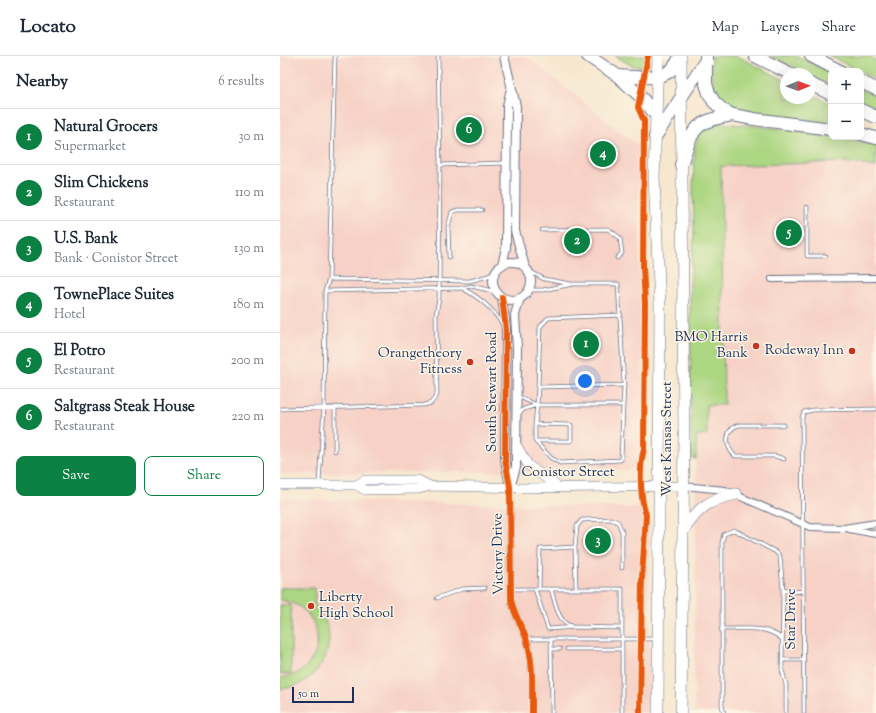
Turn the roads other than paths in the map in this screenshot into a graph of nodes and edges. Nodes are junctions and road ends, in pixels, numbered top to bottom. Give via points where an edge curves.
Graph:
1 (335, 56) edge
2 (438, 56) edge
3 (504, 56) edge
4 (588, 56) edge
5 (658, 56) edge
6 (680, 56) edge
7 (755, 56) edge
8 (811, 56) edge
9 (706, 58) edge
10 (780, 68) edge
11 (834, 68) edge
12 (618, 76) junction
13 (658, 76) junction
14 (864, 83) edge
15 (511, 86) junction
16 (816, 87) edge
17 (876, 89) edge
18 (828, 93) edge
19 (680, 100) junction
20 (864, 111) edge
21 (656, 114) junction
22 (733, 115) junction
23 (876, 117) edge
24 (828, 129) edge
25 (864, 135) edge
26 (655, 137) junction
27 (876, 138) edge
28 (507, 163) junction
29 (516, 164) junction
30 (440, 165) junction
31 (681, 165) junction
32 (807, 207) dead end
33 (482, 210) dead end
34 (542, 230) dead end
35 (826, 256) dead end
36 (449, 257) dead end
37 (618, 258) dead end
38 (502, 265) junction
39 (527, 269) junction
40 (494, 274) junction
41 (876, 278) edge
42 (329, 279) junction
43 (772, 279) dead end
44 (438, 280) junction
45 (573, 284) junction
46 (462, 288) junction
47 (438, 289) junction
48 (529, 290) junction
49 (325, 291) junction
50 (499, 295) junction
51 (520, 298) junction
52 (621, 315) junction
53 (506, 330) junction
54 (624, 385) junction
55 (538, 387) junction
56 (517, 396) junction
57 (537, 405) junction
58 (623, 406) junction
59 (335, 407) junction
60 (280, 408) edge
61 (324, 408) junction
62 (876, 409) edge
63 (517, 416) junction
64 (535, 424) junction
65 (784, 425) dead end
66 (535, 441) junction
67 (517, 446) junction
68 (335, 451) dead end
69 (784, 459) dead end
70 (280, 485) edge
71 (319, 485) junction
72 (683, 486) junction
73 (510, 487) junction
74 (558, 487) junction
75 (660, 487) junction
76 (736, 494) junction
77 (876, 523) edge
78 (803, 525) junction
79 (844, 528) junction
80 (683, 531) junction
81 (876, 534) edge
82 (574, 547) junction
83 (622, 568) dead end
84 (485, 588) dead end
85 (511, 588) junction
86 (535, 589) junction
87 (539, 589) junction
88 (551, 589) junction
89 (576, 589) junction
90 (783, 589) junction
91 (803, 591) junction
92 (437, 598) dead end
93 (576, 627) junction
94 (622, 628) junction
95 (721, 629) junction
96 (551, 638) junction
97 (621, 638) junction
98 (526, 639) junction
99 (658, 639) junction
100 (782, 639) junction
101 (551, 649) junction
102 (560, 649) dead end
103 (567, 649) dead end
104 (622, 649) junction
105 (782, 660) junction
106 (803, 660) junction
107 (532, 713) edge
108 (552, 713) edge
109 (622, 713) edge
110 (658, 713) edge
111 (681, 713) edge
112 (724, 713) edge
113 (786, 713) edge
114 (804, 713) edge

1 - 42 lane
2 - 30 lane
3 - 15 street
4 - 12 highway
5 - 13 highway, West Kansas Street
6 - 13 highway via 673,70
6 - 19 highway, West Kansas Street
7 - 10 highway
8 - 11 highway
9 - 19 highway
9 - 22 highway via 706,84 709,94 718,106
12 - 13 highway
12 - 21 highway
13 - 21 highway, West Kansas Street
14 - 17 highway
15 - 28 street via 507,106
15 - 29 street via 516,106
16 - 18 highway
19 - 26 highway
19 - 31 highway, West Kansas Street
20 - 23 highway
21 - 26 highway, West Kansas Street
22 - 24 highway
22 - 31 highway via 711,118 696,129 690,138
25 - 27 highway
26 - 75 highway, West Kansas Street via 655,223 660,306
28 - 29 lane
28 - 30 lane
28 - 38 street via 507,244
29 - 39 street via 515,231
30 - 44 lane
31 - 72 highway, West Kansas Street
32 - 35 lane via 807,256
33 - 36 lane via 452,212 448,227
34 - 37 lane via 608,229 620,238 622,253
38 - 39 street via 514,262
38 - 40 street
39 - 45 lane via 544,279
39 - 48 street via 531,277
40 - 44 lane via 470,281
40 - 50 street via 493,280
41 - 43 street
42 - 44 lane
42 - 49 lane
44 - 47 lane
45 - 48 lane via 544,290
45 - 52 lane via 618,284
46 - 47 lane
46 - 50 lane via 470,286
46 - 53 lane via 493,310
47 - 49 lane
47 - 59 lane via 438,395 435,400 424,405
48 - 51 street
49 - 61 lane
50 - 51 street via 508,300
50 - 53 street, South Stewart Road
51 - 56 street, South Stewart Road via 515,315
52 - 54 lane
52 - 55 lane via 548,318 540,327
53 - 73 street, South Stewart Road via 505,459
54 - 55 lane
54 - 58 lane
55 - 57 lane
56 - 57 lane
56 - 63 street, South Stewart Road
57 - 58 lane
57 - 63 lane via 524,409
57 - 64 lane
58 - 66 lane via 621,460 560,463 551,458
59 - 61 lane
59 - 68 lane
60 - 61 lane
61 - 71 lane
62 - 78 lane, Star Drive via 804,412 801,424
63 - 67 street, South Stewart Road
64 - 66 lane
64 - 66 lane via 571,425 571,441
65 - 69 lane via 732,427 728,432 727,443 729,451 735,456 775,456
67 - 73 street, South Stewart Road via 516,467
67 - 74 main road via 528,465
70 - 71 main road, Conistor Street
71 - 73 main road, Conistor Street via 356,485 365,480 418,480 430,486
72 - 75 main road, Conistor Street
72 - 76 street via 714,488
72 - 80 highway, West Kansas Street
73 - 74 main road, Conistor Street
73 - 85 street, Victory Drive
74 - 75 main road, Conistor Street
75 - 99 highway, West Kansas Street
76 - 78 street
76 - 80 highway via 705,504
77 - 79 street
78 - 79 street
78 - 91 lane, Star Drive
79 - 81 street
80 - 111 highway, West Kansas Street
82 - 83 lane via 577,526 582,520 611,519 618,522 622,532
82 - 87 lane via 540,549
82 - 89 lane
84 - 92 lane via 462,589
85 - 86 lane
85 - 98 street, Victory Drive via 514,611
86 - 87 lane
86 - 93 lane via 548,629
87 - 88 lane
88 - 89 lane
88 - 93 lane via 560,617 564,623
89 - 94 lane via 622,589
90 - 91 lane
90 - 95 lane via 779,554 734,530 727,532 722,537
90 - 100 lane
91 - 106 lane, Star Drive
93 - 94 lane
94 - 97 lane
95 - 100 lane via 765,629
95 - 112 lane
96 - 97 lane
96 - 98 lane
96 - 101 lane
97 - 99 lane
97 - 104 lane
98 - 107 street, Victory Drive via 531,670
99 - 110 highway, West Kansas Street
100 - 105 lane
101 - 102 lane
101 - 108 lane
103 - 104 lane
104 - 109 lane
105 - 106 lane
105 - 113 lane via 786,685
106 - 114 lane, Star Drive

